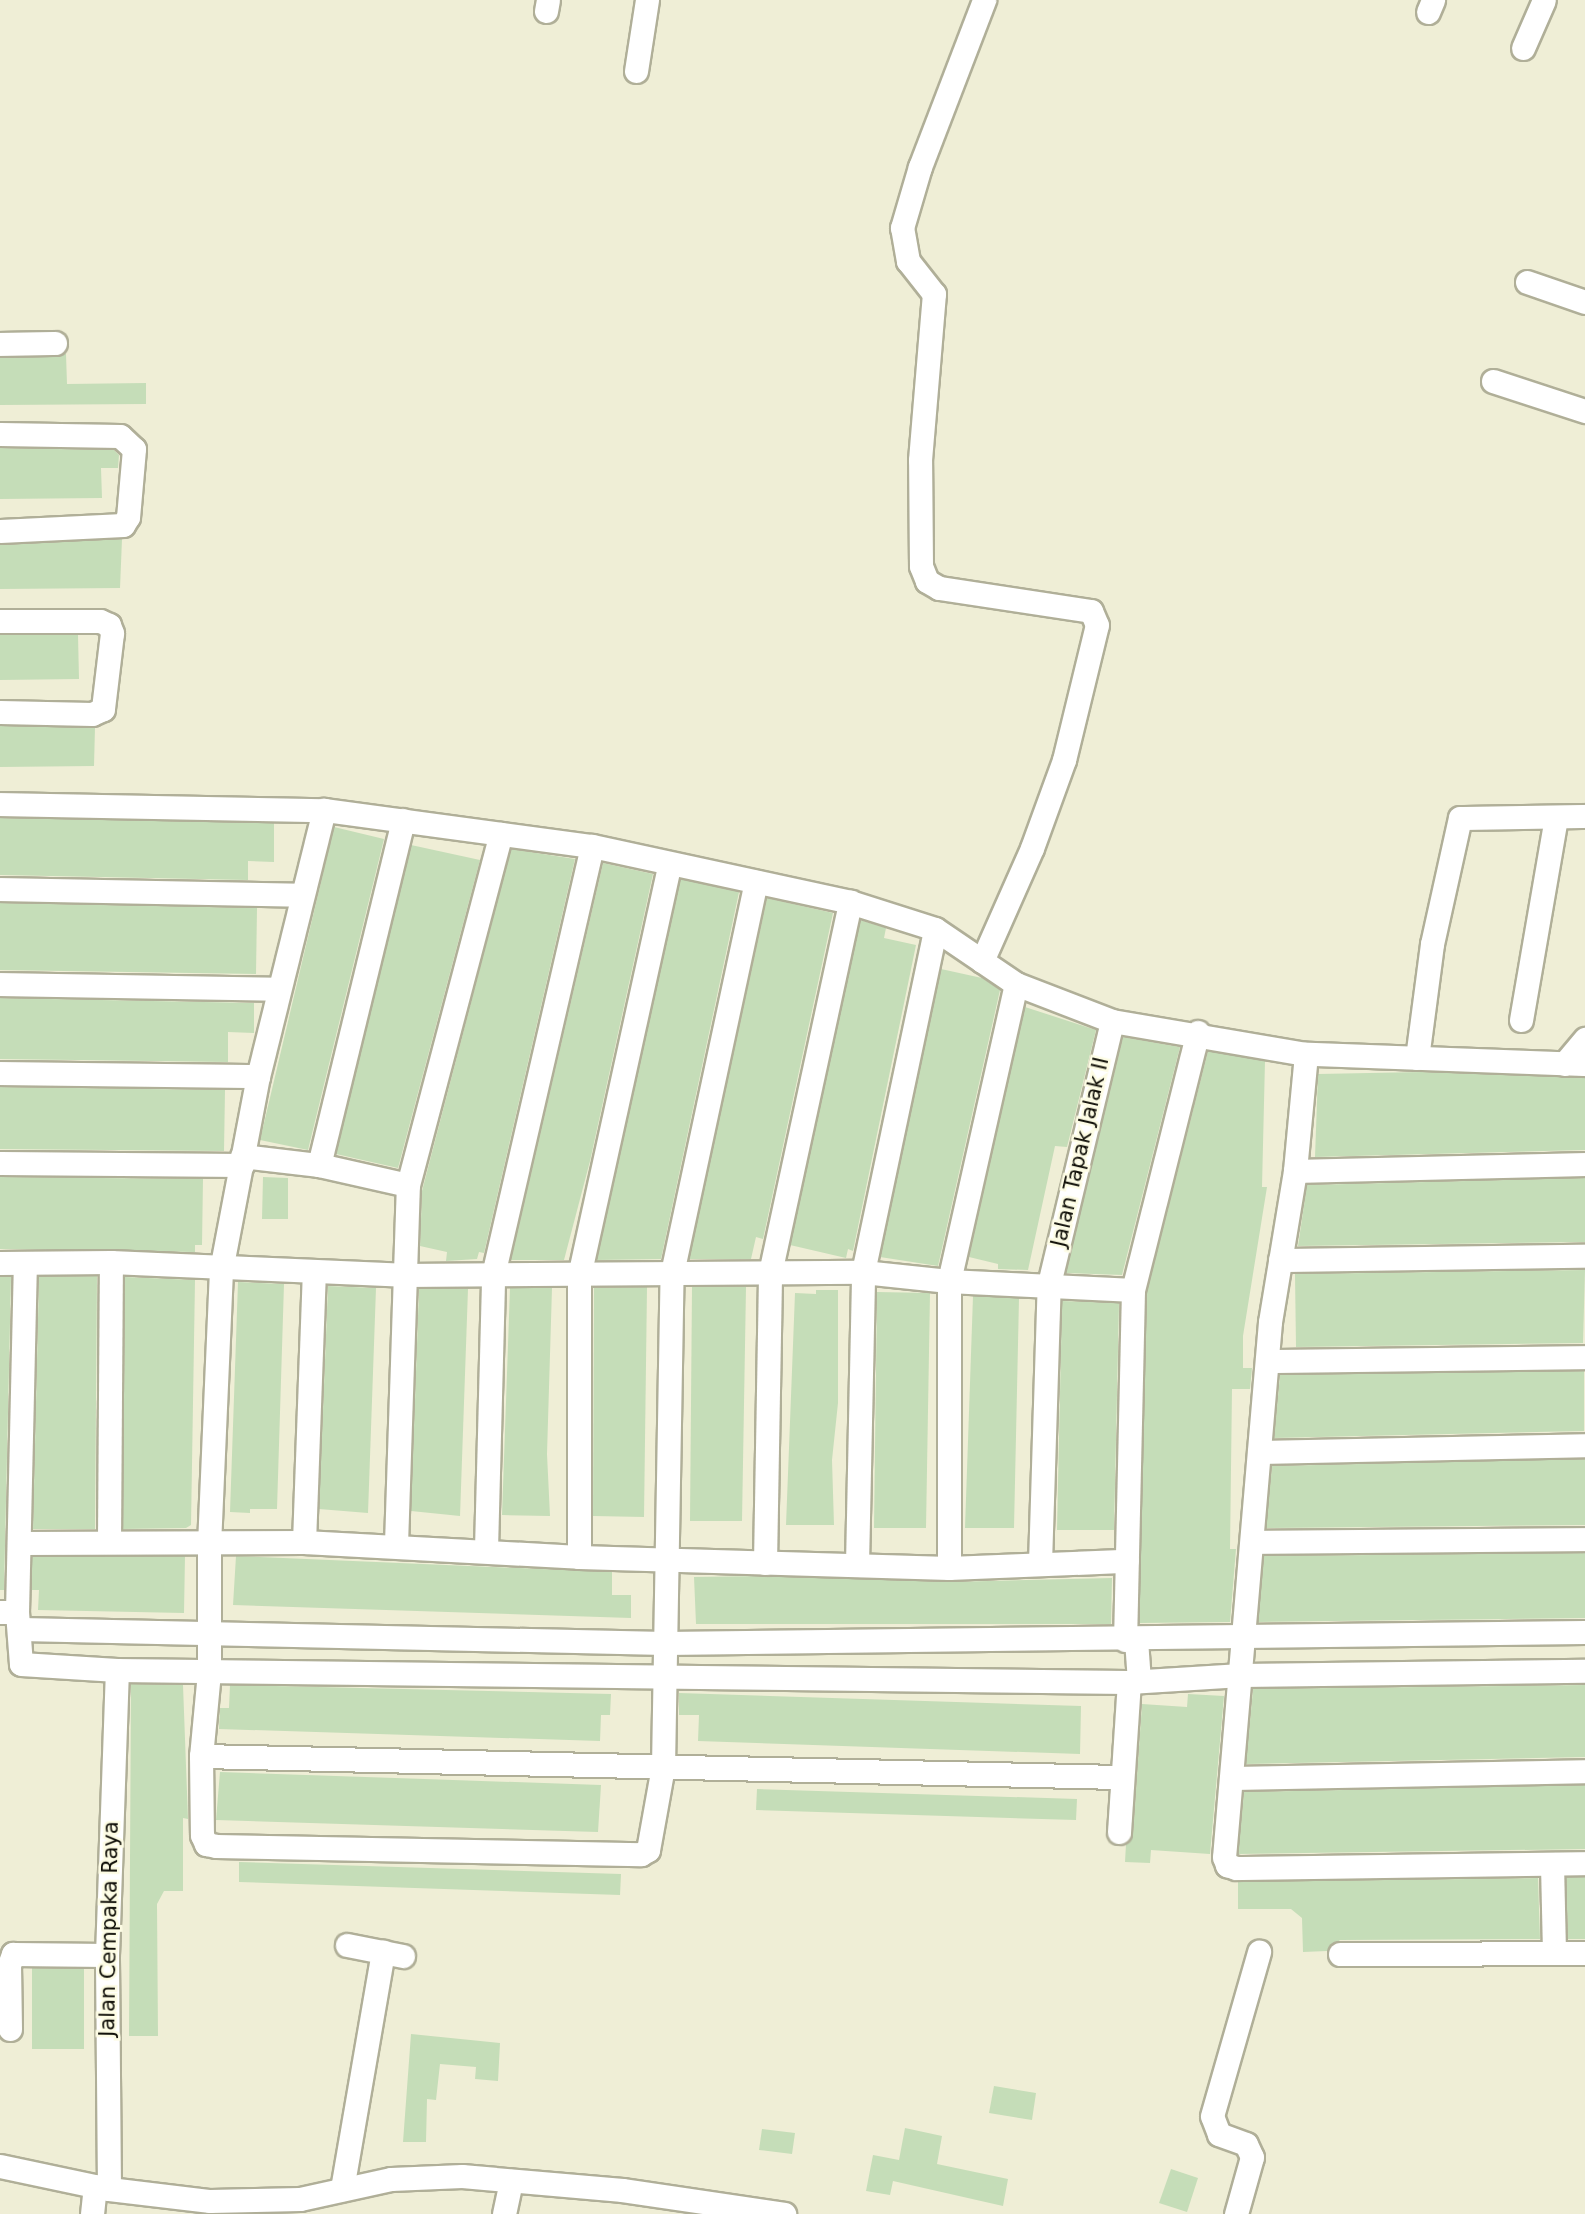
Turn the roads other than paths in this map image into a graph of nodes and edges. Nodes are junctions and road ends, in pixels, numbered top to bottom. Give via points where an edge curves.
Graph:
1 (647, 0) edge
2 (984, 0) edge
3 (1544, 0) edge
4 (1523, 48) dead end
5 (636, 71) dead end
6 (1527, 282) dead end
7 (1585, 302) edge
8 (0, 344) edge
9 (55, 344) dead end
10 (1493, 381) dead end
11 (1585, 411) edge
12 (0, 434) edge
13 (0, 531) edge
14 (0, 621) edge
15 (0, 712) edge
16 (0, 804) edge
17 (324, 810) junction
18 (1585, 816) edge
19 (1556, 818) junction
20 (403, 820) junction
21 (501, 834) junction
22 (592, 846) junction
23 (669, 865) junction
24 (756, 882) junction
25 (0, 889) edge
26 (302, 895) junction
27 (850, 902) junction
28 (935, 929) junction
29 (982, 961) junction
30 (0, 984) edge
31 (1016, 984) junction
32 (279, 989) junction
33 (1521, 1020) dead end
34 (1112, 1021) junction
35 (1198, 1032) junction
36 (1585, 1039) edge
37 (1306, 1054) junction
38 (1417, 1058) junction
39 (1575, 1064) edge
40 (0, 1073) edge
41 (258, 1076) junction
42 (242, 1161) junction
43 (0, 1163) edge
44 (1585, 1164) edge
45 (319, 1165) junction
46 (1295, 1171) junction
47 (408, 1185) junction
48 (1585, 1256) edge
49 (1280, 1260) junction
50 (111, 1262) junction
51 (0, 1263) edge
52 (25, 1264) junction
53 (221, 1270) junction
54 (314, 1272) junction
55 (863, 1272) junction
56 (672, 1273) junction
57 (770, 1273) junction
58 (403, 1275) junction
59 (493, 1275) junction
60 (579, 1276) junction
61 (949, 1281) junction
62 (1049, 1284) junction
63 (1133, 1290) junction
64 (1585, 1356) edge
65 (1267, 1361) junction
66 (1585, 1444) edge
67 (1259, 1452) junction
68 (108, 1539) junction
69 (1585, 1539) edge
70 (209, 1541) junction
71 (304, 1542) junction
72 (1252, 1542) junction
73 (20, 1543) junction
74 (396, 1544) junction
75 (486, 1549) junction
76 (579, 1557) junction
77 (667, 1559) junction
78 (1127, 1561) junction
79 (765, 1563) junction
80 (1040, 1563) junction
81 (857, 1565) junction
82 (949, 1568) junction
83 (15, 1622) edge
84 (1585, 1632) edge
85 (206, 1637) junction
86 (1244, 1639) junction
87 (1133, 1643) junction
88 (665, 1646) junction
89 (117, 1670) junction
90 (209, 1670) junction
91 (1585, 1671) edge
92 (1241, 1672) junction
93 (666, 1674) junction
94 (1135, 1678) junction
95 (201, 1756) junction
96 (663, 1767) junction
97 (1585, 1770) edge
98 (1121, 1777) junction
99 (1232, 1778) junction
100 (1119, 1832) dead end
101 (1585, 1863) edge
102 (1552, 1864) junction
103 (347, 1945) dead end
104 (1554, 1950) junction
105 (1259, 1952) dead end
106 (1585, 1953) edge
107 (1340, 1954) dead end
108 (107, 1955) junction
109 (10, 2029) dead end
110 (0, 2166) edge
111 (511, 2181) junction
112 (102, 2187) junction
113 (342, 2189) junction
114 (658, 2205) edge
115 (92, 2214) edge
116 (504, 2214) edge
117 (784, 2214) edge
118 (1236, 2214) edge

1 - 5 street
2 - 29 street via 920,167 902,228 908,261 934,294 920,460 921,566 927,581 939,588 1091,611 1097,625 1064,760 1032,848
3 - 4 street
6 - 7 street
8 - 9 street
10 - 11 street
12 - 13 street via 120,436 134,449 128,517 123,526
14 - 15 street via 100,621 109,625 112,634 103,709 92,714
16 - 17 street
17 - 20 street
17 - 26 street
18 - 19 street
19 - 33 street
19 - 38 street via 1469,816 1455,826 1432,944
20 - 21 street
20 - 45 street
21 - 22 street
21 - 47 street
22 - 23 street
22 - 59 street
23 - 24 street
23 - 60 street
24 - 27 street
24 - 56 street
25 - 26 street
26 - 32 street
27 - 28 street
27 - 57 street
28 - 29 street
28 - 55 street
29 - 31 street
30 - 32 street
31 - 34 street
31 - 61 street
32 - 41 street
34 - 35 street
34 - 62 street, Jalan Tapak Jalak II
35 - 37 street
35 - 63 street
36 - 39 street
37 - 38 street
37 - 46 street
38 - 39 street
40 - 41 street
41 - 42 street
42 - 43 street
42 - 45 street
42 - 53 street
44 - 46 street
45 - 47 street
46 - 49 street
47 - 58 street
48 - 49 street
49 - 65 street
50 - 52 street
50 - 53 street
50 - 68 street
51 - 52 street
52 - 73 street
53 - 54 street
53 - 70 street
54 - 58 street
54 - 71 street
55 - 57 street
55 - 61 street
55 - 81 street
56 - 57 street
56 - 60 street
56 - 77 street
57 - 79 street
58 - 59 street
58 - 74 street
59 - 60 street
59 - 75 street
60 - 76 street
61 - 62 street
61 - 82 street
62 - 63 street
62 - 80 street, Jalan Tapak Jalak II
63 - 78 street
64 - 65 street
65 - 67 street
66 - 67 street
67 - 72 street
68 - 70 street
68 - 73 street
69 - 72 street
70 - 71 street
70 - 85 street
71 - 74 street
72 - 86 street
73 - 83 street
74 - 75 street
75 - 76 street
76 - 77 street
77 - 79 street
77 - 88 street
78 - 80 street
78 - 87 street
79 - 81 street
80 - 82 street
81 - 82 street
83 - 85 street
83 - 89 street via 17,1660 27,1666
84 - 86 street
85 - 88 street
85 - 90 street
86 - 87 street
86 - 92 street
87 - 88 street
87 - 94 street
88 - 93 street
89 - 90 street
89 - 108 street, Jalan Cempaka Raya
90 - 93 street
90 - 95 street
91 - 92 street
92 - 94 street
92 - 99 street
93 - 94 street
93 - 96 street
94 - 98 street
95 - 96 street
95 - 96 street via 206,1844 243,1846 641,1854 651,1842
96 - 98 street
97 - 99 street
98 - 100 street
99 - 102 street via 1224,1857 1227,1865 1236,1868
101 - 102 street
102 - 104 street
103 - 113 street via 393,1954
104 - 106 street
104 - 107 street
105 - 118 street via 1212,2116 1219,2134 1246,2144 1252,2157
108 - 109 street via 13,1954 9,1965
108 - 112 street, Jalan Cempaka Raya
110 - 112 street
111 - 113 street via 408,2176
111 - 114 street
111 - 116 street
112 - 113 street via 251,2201 300,2199
112 - 115 street, Jalan Cempaka Raya
114 - 117 street

